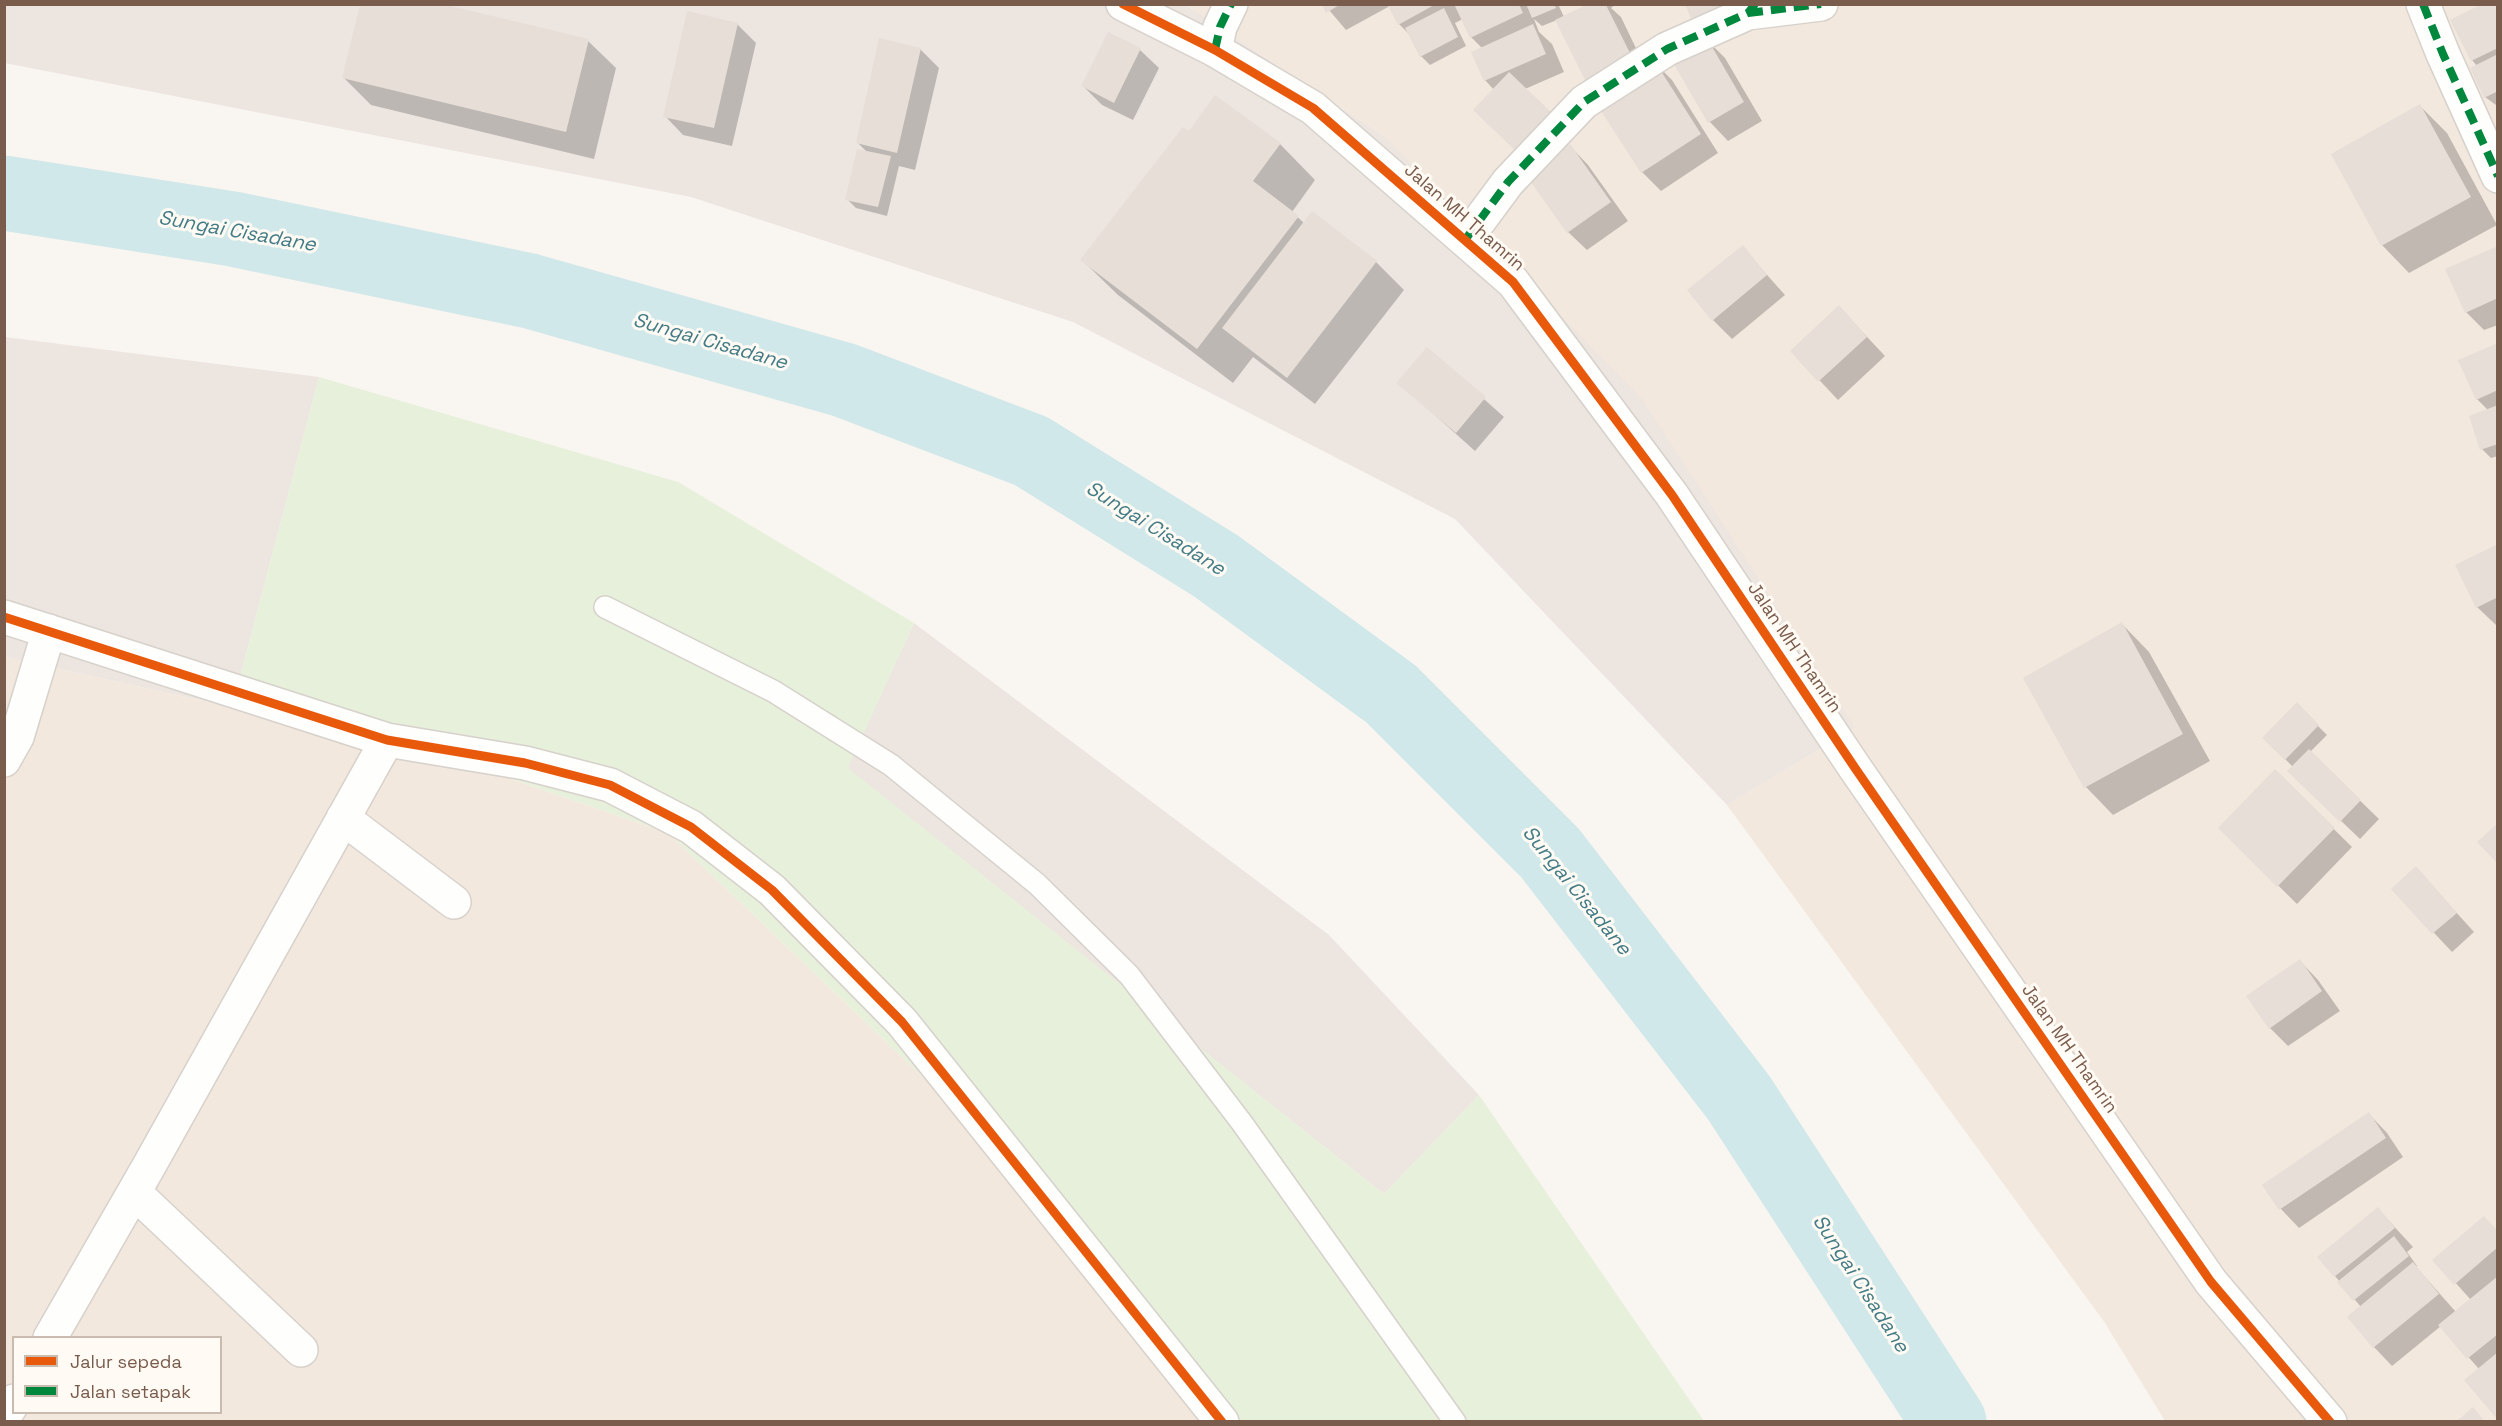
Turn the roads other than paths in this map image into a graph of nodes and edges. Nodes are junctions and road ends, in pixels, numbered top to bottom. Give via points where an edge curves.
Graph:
1 (1123, 4) edge
2 (1821, 4) edge
3 (2423, 4) edge
4 (1752, 9) edge
5 (1222, 27) edge
6 (2498, 176) edge
7 (1471, 233) junction
8 (605, 607) dead end
9 (4, 616) edge
10 (49, 632) junction
11 (387, 740) junction
12 (4, 760) edge
13 (343, 818) junction
14 (454, 902) dead end
15 (134, 1192) junction
16 (51, 1336) edge
17 (301, 1350) dead end
18 (12, 1404) edge
19 (4, 1417) edge
20 (1222, 1422) edge
21 (1455, 1422) edge
22 (2330, 1422) edge

1 - 5 street, Jalan MH Thamrin
2 - 4 street
3 - 6 street
4 - 7 street via 1667,49 1584,102 1508,182
5 - 7 street, Jalan MH Thamrin via 1313,108
7 - 22 street, Jalan MH Thamrin via 1513,282 1665,486 2211,1282
8 - 21 lane via 773,691 891,765 1037,884 1129,975 1242,1123
9 - 10 street
10 - 11 street
10 - 12 street via 17,737
11 - 13 street
11 - 20 street via 525,763 610,785 691,827 772,890 902,1022
13 - 14 street
13 - 15 street
15 - 16 street
15 - 17 street
18 - 19 street

